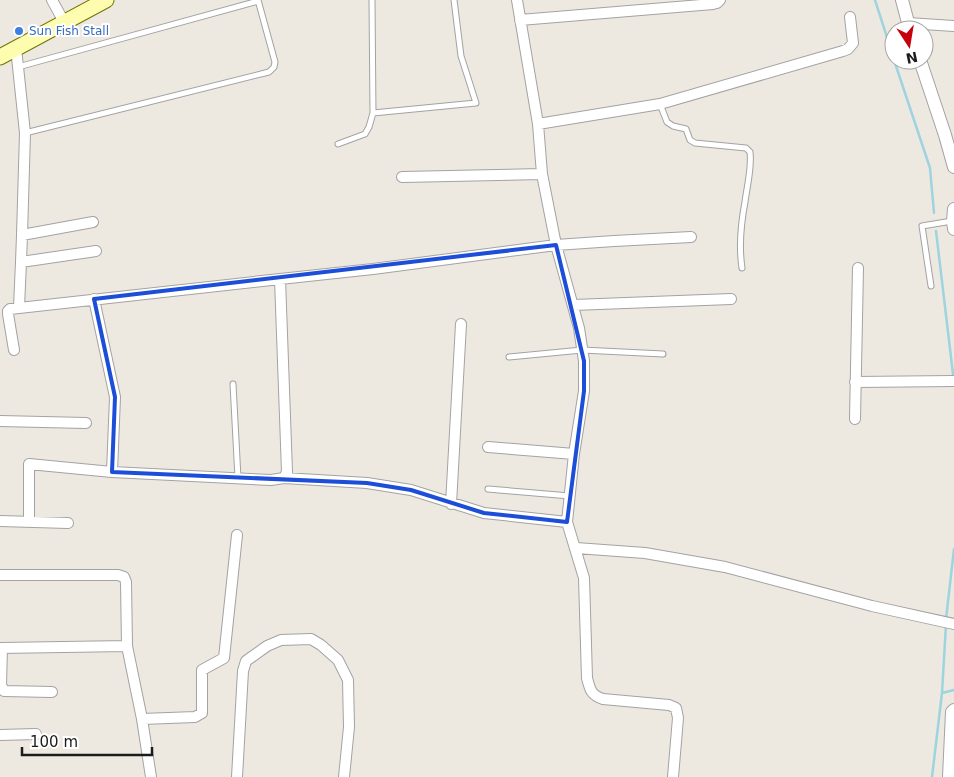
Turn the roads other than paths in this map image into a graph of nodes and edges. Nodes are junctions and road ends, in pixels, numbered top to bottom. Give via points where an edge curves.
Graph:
1 (52, 0) edge
2 (106, 0) edge
3 (258, 0) edge
4 (372, 0) edge
5 (454, 0) edge
6 (517, 0) edge
7 (720, 0) edge
8 (902, 0) edge
9 (675, 4) edge
10 (850, 17) dead end
11 (520, 20) junction
12 (907, 20) edge
13 (64, 22) junction
14 (934, 26) edge
15 (954, 26) edge
16 (16, 48) junction
17 (0, 57) edge
18 (18, 67) junction
19 (923, 70) edge
20 (660, 104) junction
21 (373, 113) junction
22 (538, 124) junction
23 (25, 133) junction
24 (338, 144) dead end
25 (954, 167) edge
26 (542, 174) junction
27 (402, 177) dead end
28 (954, 220) edge
29 (93, 222) dead end
30 (22, 235) junction
31 (691, 238) dead end
32 (556, 245) junction
33 (96, 251) dead end
34 (22, 262) junction
35 (742, 268) dead end
36 (858, 268) dead end
37 (280, 279) junction
38 (931, 286) dead end
39 (94, 299) junction
40 (731, 300) dead end
41 (573, 305) junction
42 (19, 307) junction
43 (462, 324) dead end
44 (14, 350) dead end
45 (582, 350) junction
46 (663, 354) dead end
47 (509, 357) dead end
48 (855, 382) junction
49 (954, 382) edge
50 (233, 384) dead end
51 (855, 419) dead end
52 (0, 421) edge
53 (86, 423) dead end
54 (488, 447) dead end
55 (574, 454) junction
56 (112, 472) junction
57 (238, 478) junction
58 (284, 478) junction
59 (488, 489) dead end
60 (570, 496) junction
61 (451, 504) junction
62 (0, 521) edge
63 (29, 522) junction
64 (567, 522) junction
65 (68, 523) dead end
66 (236, 535) dead end
67 (576, 548) junction
68 (0, 575) edge
69 (954, 624) edge
70 (127, 646) junction
71 (1, 648) edge
72 (52, 692) dead end
73 (954, 710) edge
74 (142, 720) junction
75 (36, 734) dead end
76 (0, 735) edge
77 (151, 777) edge
78 (237, 777) edge
79 (344, 777) edge
80 (673, 777) edge
81 (949, 777) edge

1 - 13 street
2 - 13 main road
3 - 18 lane
3 - 23 lane via 275,62 269,72
4 - 21 lane
5 - 21 lane via 461,56 476,103
6 - 11 street
7 - 9 street via 713,4
8 - 12 street
9 - 11 street
10 - 20 street via 853,43 848,50
11 - 22 street
13 - 16 main road
14 - 15 street
16 - 17 main road
16 - 18 street
18 - 23 street
19 - 25 street
20 - 22 street
20 - 35 lane via 667,122 686,129 690,140 746,148 750,152 743,209
21 - 24 lane via 365,134
22 - 26 street
23 - 30 street
26 - 27 street
26 - 32 street
28 - 38 lane via 922,226
29 - 30 street
30 - 34 street
31 - 32 street
32 - 37 street
32 - 41 street
33 - 34 street
34 - 42 street
36 - 48 street
37 - 39 street
37 - 58 street via 287,472
39 - 42 street
39 - 56 street via 115,397
40 - 41 street
41 - 45 street
42 - 44 street via 8,310
43 - 61 street
45 - 46 lane
45 - 47 lane
45 - 55 street via 584,391
48 - 49 street
48 - 51 street
50 - 57 lane
52 - 53 street
54 - 55 street
55 - 60 street
56 - 57 street
56 - 63 street via 29,464
57 - 58 street
58 - 61 street via 367,483 412,490
59 - 60 lane
60 - 64 street
61 - 64 street via 484,514
62 - 63 street
63 - 65 street
64 - 67 street
66 - 74 street via 224,658 202,670 202,713
67 - 69 street via 645,553 725,567
67 - 80 street via 584,578 586,678 590,688 595,697 603,699 676,708
68 - 70 street via 124,577
70 - 71 street
70 - 74 street
71 - 72 street via 1,685 4,691
73 - 81 street
74 - 77 street
75 - 76 street
78 - 79 street via 246,661 275,642 311,639 338,660 348,680

